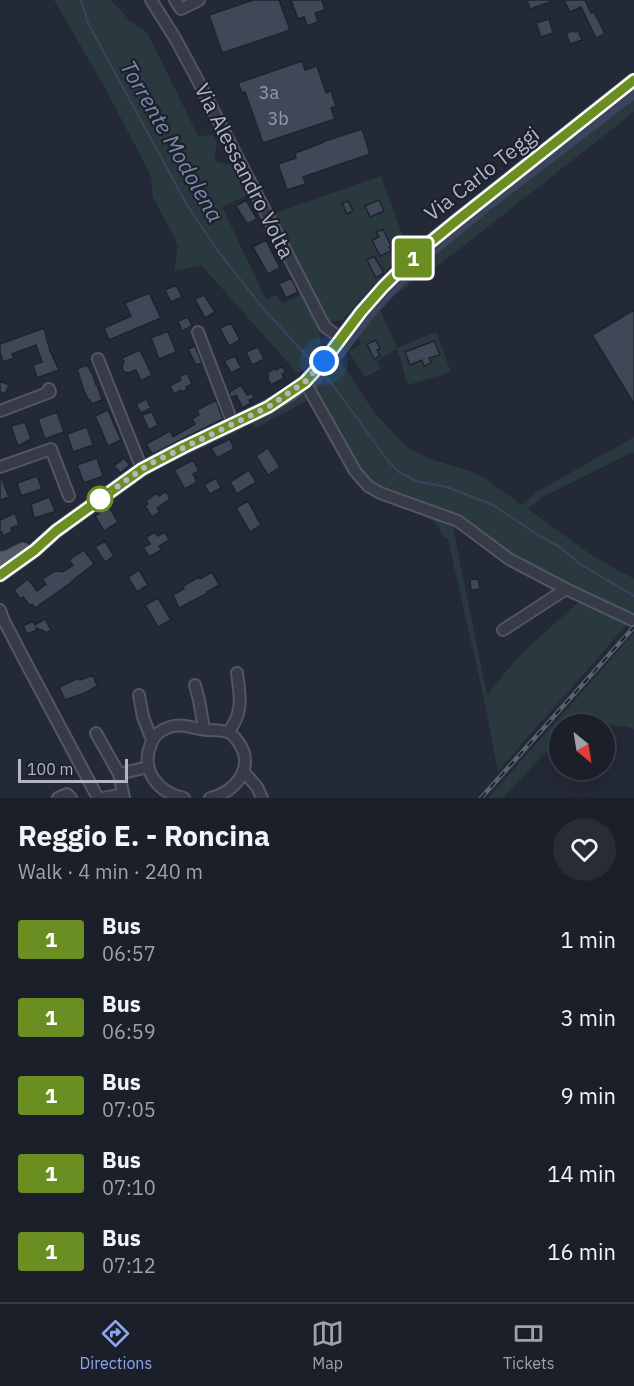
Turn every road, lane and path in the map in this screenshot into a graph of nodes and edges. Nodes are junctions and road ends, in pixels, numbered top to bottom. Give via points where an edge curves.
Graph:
1 (151, 0) edge
2 (175, 0) edge
3 (199, 0) edge
4 (634, 80) edge
5 (198, 332) dead end
6 (341, 338) junction
7 (98, 359) dead end
8 (308, 380) junction
9 (49, 389) dead end
10 (0, 411) edge
11 (233, 424) junction
12 (0, 466) edge
13 (142, 469) junction
14 (69, 496) dead end
15 (56, 531) junction
16 (0, 559) edge
17 (0, 575) edge
18 (566, 589) junction
19 (1, 615) edge
20 (634, 621) edge
21 (503, 630) dead end
22 (237, 673) dead end
23 (195, 685) dead end
24 (139, 695) dead end
25 (204, 729) junction
26 (228, 732) junction
27 (96, 733) dead end
28 (152, 740) junction
29 (148, 767) junction
30 (243, 771) junction
31 (119, 774) junction
32 (124, 796) edge
33 (58, 798) edge
34 (71, 798) edge
35 (98, 798) edge
36 (103, 798) edge
37 (184, 798) edge
38 (210, 798) edge
39 (262, 798) edge

1 - 6 street, Via Alessandro Volta via 176,38 325,327
2 - 3 street via 181,9
4 - 6 main road, Via Carlo Teggi via 425,246 383,287
5 - 11 street
6 - 8 main road, Via Carlo Teggi
7 - 13 street
8 - 11 main road, Via Carlo Teggi via 268,407
8 - 18 street via 355,471 368,486 458,521 509,559
9 - 10 street via 50,392
11 - 13 main road, Via Carlo Teggi
12 - 14 street via 51,449
13 - 15 main road, Via Carlo Teggi
15 - 16 main road
15 - 17 main road
18 - 20 street
18 - 21 street
19 - 35 street
22 - 26 street via 240,703
23 - 25 street
24 - 28 street
25 - 26 street
25 - 28 street via 176,725 159,732
26 - 30 street via 242,747
27 - 31 street
28 - 29 street
29 - 31 street
29 - 37 street via 155,783
30 - 38 street via 233,787
30 - 39 street
31 - 32 street
32 - 36 street
33 - 34 street via 67,794

